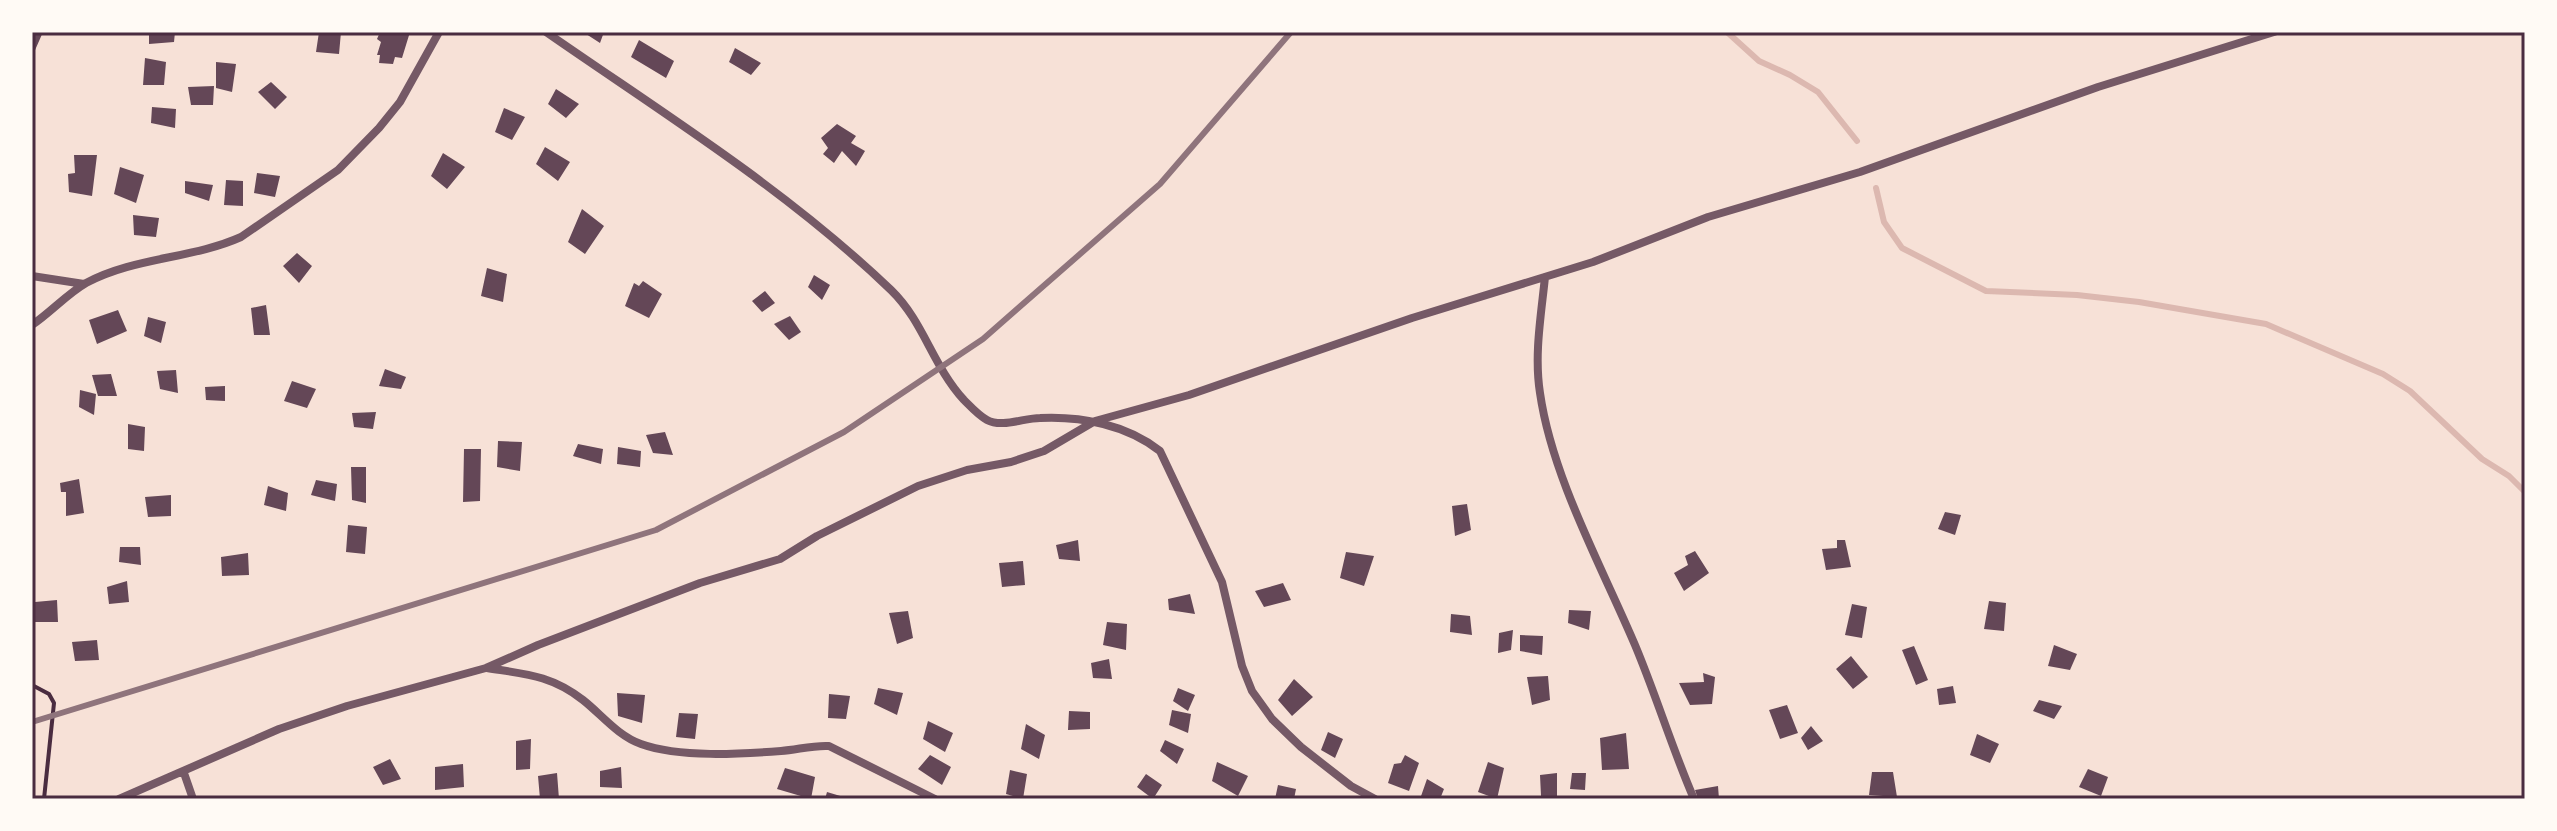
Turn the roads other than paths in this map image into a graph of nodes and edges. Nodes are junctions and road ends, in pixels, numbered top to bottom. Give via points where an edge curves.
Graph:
1 (439, 32) edge
2 (546, 32) edge
3 (2274, 32) edge
4 (32, 276) edge
5 (1545, 277) junction
6 (84, 284) junction
7 (32, 325) edge
8 (1095, 421) junction
9 (486, 668) junction
10 (184, 773) junction
11 (119, 799) edge
12 (193, 799) edge
13 (935, 799) edge
14 (1375, 799) edge
15 (1694, 799) edge

1 - 6 street via 400,102 338,170 241,237
2 - 8 street via 698,134 888,287 916,319 939,369 988,421
3 - 5 street via 2098,87 1860,172 1708,217
4 - 6 street
5 - 8 street
5 - 15 street via 1537,358 1550,440
6 - 7 street
8 - 9 street via 1044,451 918,486 780,559 700,583
8 - 14 street via 1160,451 1222,582 1252,691 1272,719 1351,786
9 - 10 street via 279,729
9 - 13 street via 543,676 640,744 666,751 728,753 829,746
10 - 11 street
10 - 12 street

